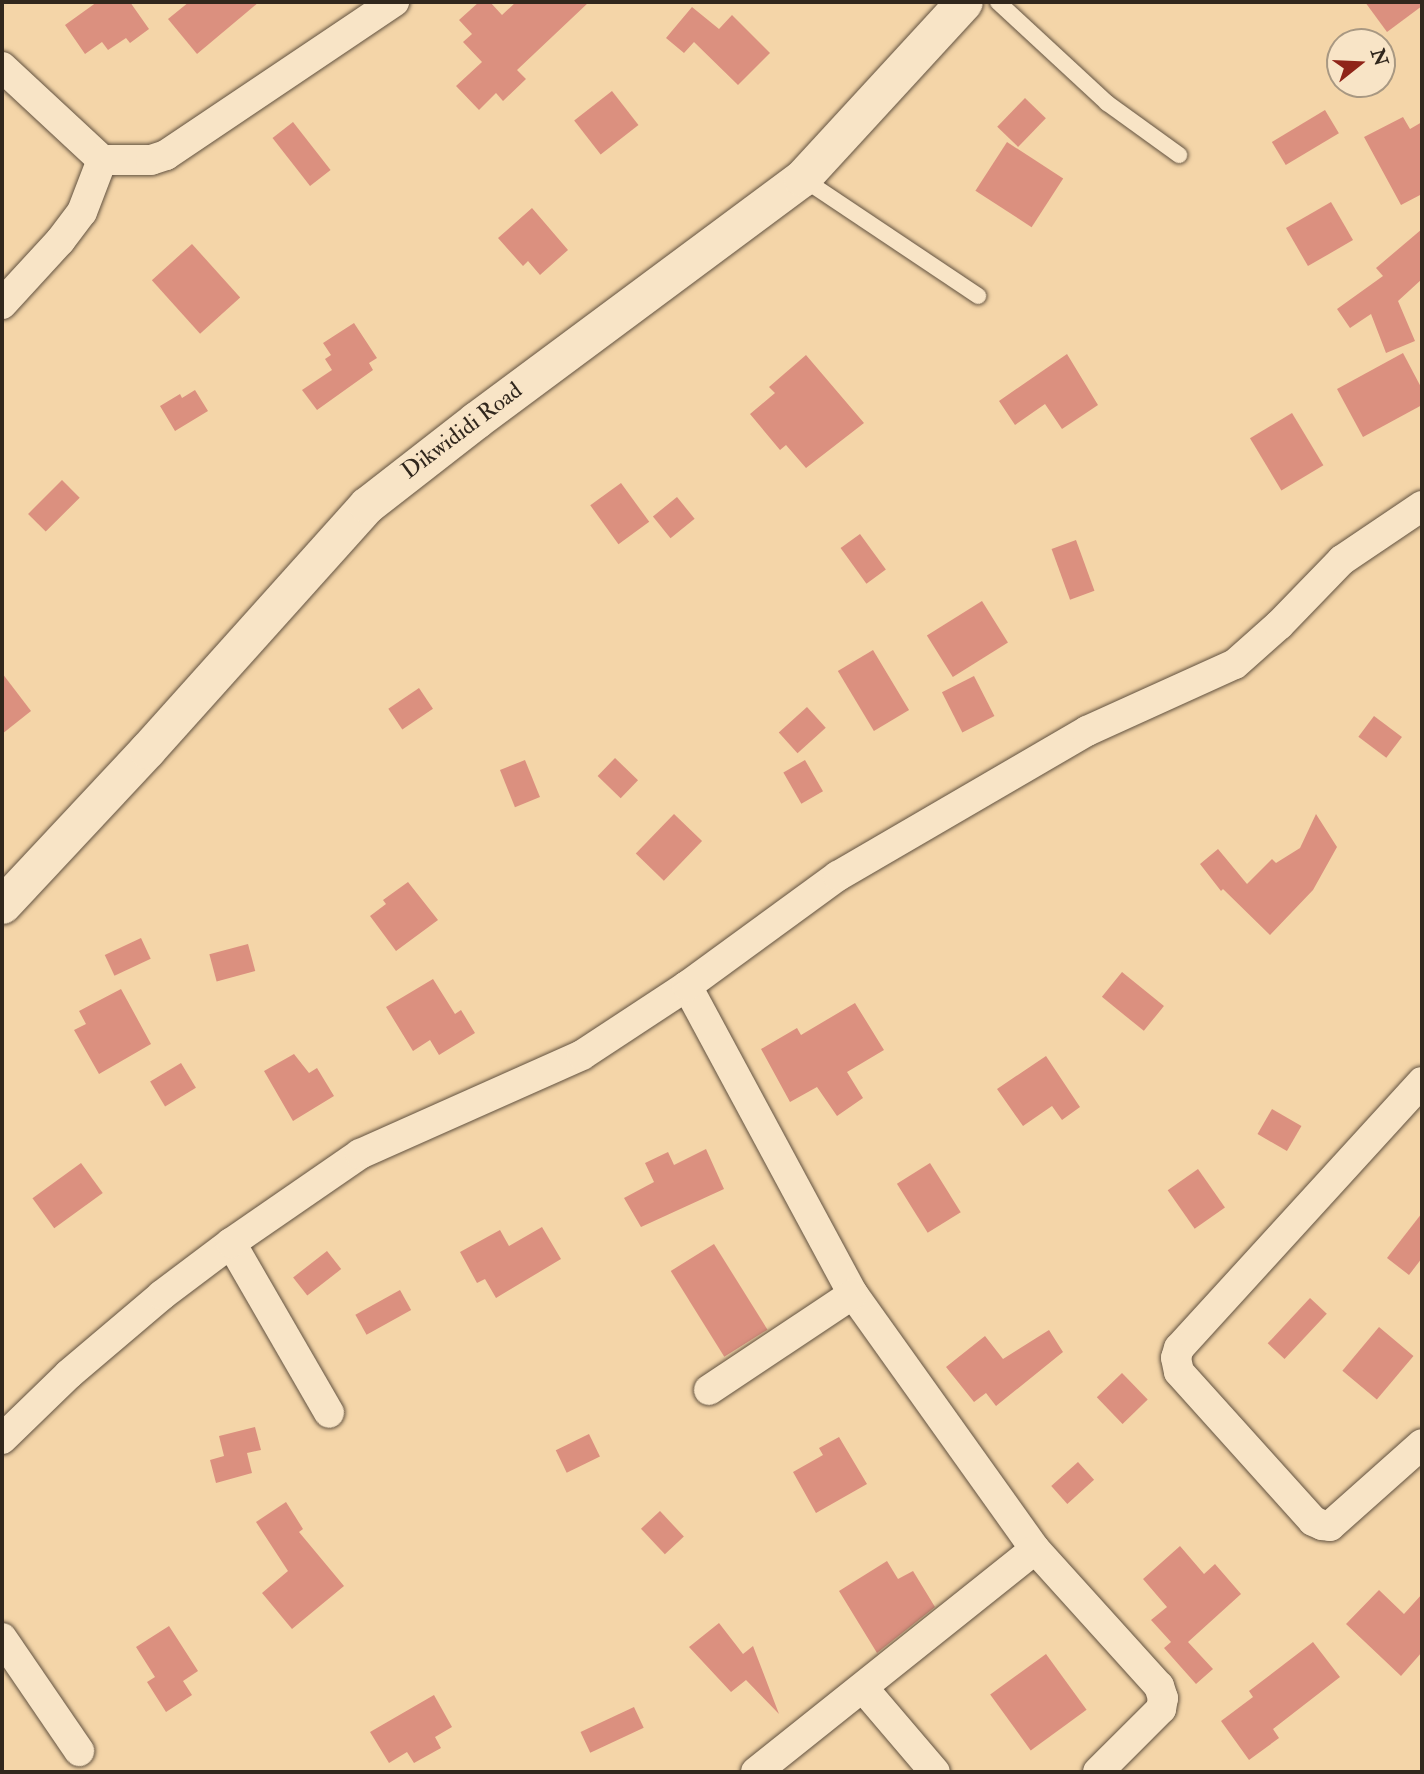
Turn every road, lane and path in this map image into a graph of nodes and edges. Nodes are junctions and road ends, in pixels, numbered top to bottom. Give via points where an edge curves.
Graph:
1 (394, 2) edge
2 (998, 2) edge
3 (951, 6) edge
4 (2, 67) edge
5 (1180, 155) dead end
6 (102, 160) junction
7 (802, 178) junction
8 (978, 296) dead end
9 (2, 304) edge
10 (1422, 506) edge
11 (3, 902) edge
12 (687, 986) junction
13 (1422, 1082) edge
14 (231, 1242) junction
15 (853, 1294) junction
16 (709, 1390) dead end
17 (329, 1413) dead end
18 (2, 1439) edge
19 (1422, 1444) edge
20 (1035, 1549) junction
21 (2, 1639) edge
22 (864, 1689) junction
23 (79, 1751) dead end
24 (756, 1772) edge
25 (935, 1772) edge
26 (1098, 1772) edge

1 - 6 street via 166,155 151,160
2 - 5 lane via 1107,103
3 - 7 street, Dikwididi Road
4 - 6 street
6 - 9 street via 82,212
7 - 8 lane
7 - 11 street, Dikwididi Road via 368,505
10 - 12 street via 1342,560 1234,664 1087,731 1002,779 838,876
12 - 14 street via 582,1055 360,1154
12 - 15 street
13 - 19 street via 1179,1348 1176,1359 1179,1372 1313,1521 1322,1525 1330,1526
14 - 17 street
14 - 18 street via 90,1357
15 - 16 street
15 - 20 street
20 - 22 street
20 - 26 street via 1159,1686 1163,1698 1161,1709
21 - 23 street
22 - 24 street
22 - 25 street

